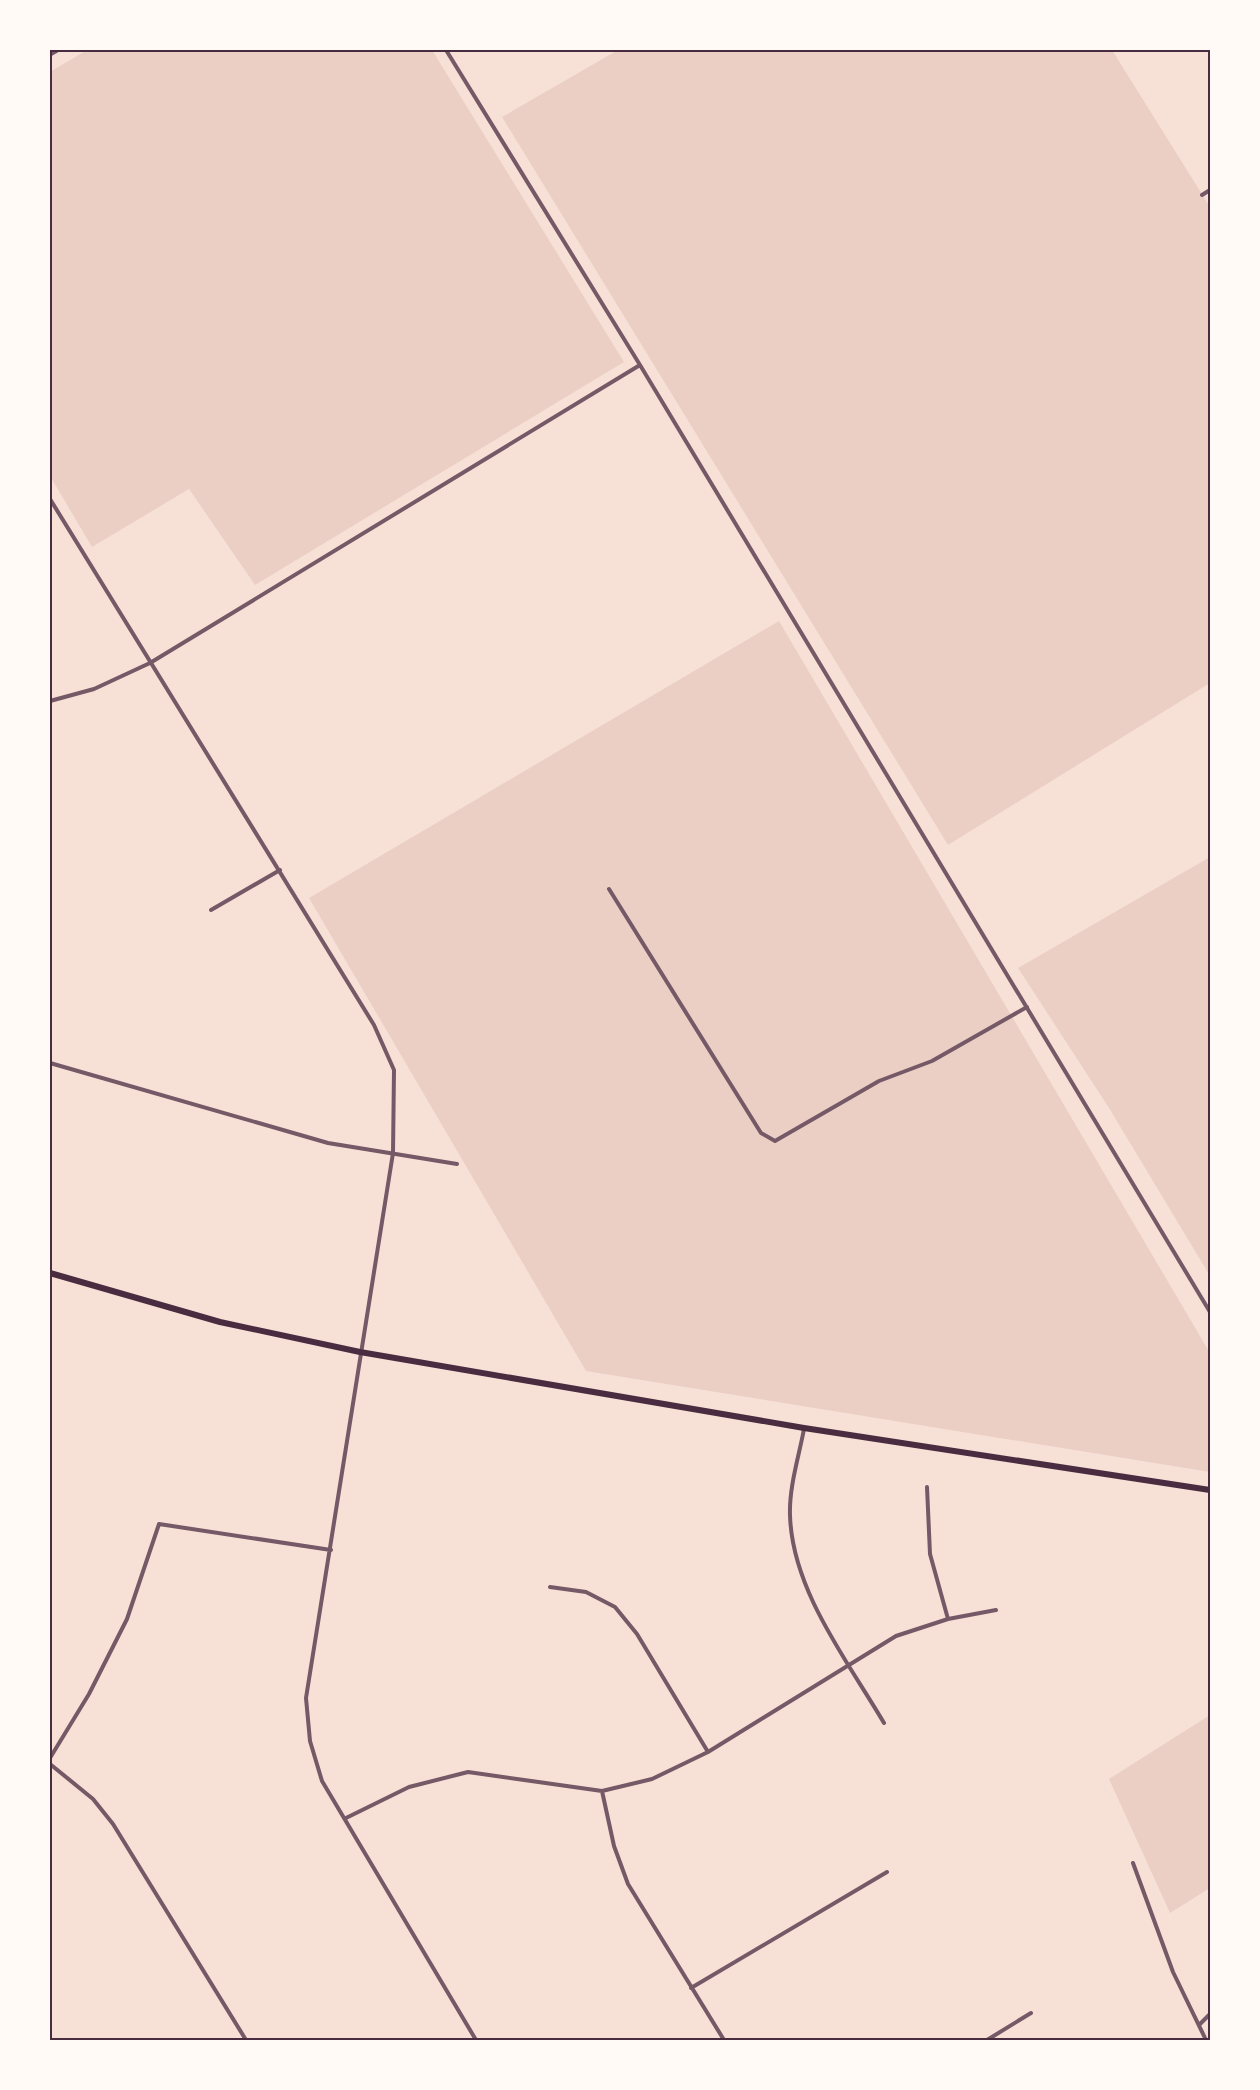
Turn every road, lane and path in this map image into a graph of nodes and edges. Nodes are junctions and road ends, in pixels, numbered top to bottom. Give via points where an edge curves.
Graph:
1 (57, 50) edge
2 (446, 50) edge
3 (50, 54) edge
4 (1210, 190) edge
5 (1202, 195) dead end
6 (640, 365) junction
7 (50, 499) edge
8 (150, 663) junction
9 (50, 701) edge
10 (280, 870) junction
11 (609, 889) dead end
12 (211, 910) dead end
13 (1027, 1007) junction
14 (50, 1063) edge
15 (393, 1153) junction
16 (457, 1164) dead end
17 (50, 1273) edge
18 (1210, 1312) edge
19 (360, 1352) junction
20 (804, 1428) junction
21 (927, 1487) dead end
22 (1210, 1490) edge
23 (331, 1550) junction
24 (550, 1587) dead end
25 (996, 1610) dead end
26 (948, 1619) junction
27 (850, 1665) junction
28 (884, 1723) dead end
29 (708, 1752) junction
30 (50, 1758) edge
31 (50, 1764) edge
32 (602, 1791) junction
33 (346, 1818) junction
34 (1133, 1863) dead end
35 (887, 1872) dead end
36 (691, 1988) junction
37 (1031, 2013) dead end
38 (1210, 2014) edge
39 (1199, 2025) junction
40 (246, 2040) edge
41 (476, 2040) edge
42 (724, 2040) edge
43 (987, 2040) edge
44 (1206, 2040) edge

1 - 3 street
2 - 6 street
4 - 5 street
6 - 8 street
6 - 13 street
7 - 8 street
8 - 9 street via 94,689
8 - 10 street
10 - 12 street
10 - 15 street via 374,1025 394,1070
11 - 13 street via 761,1133 775,1141 879,1081 932,1061
13 - 18 street
14 - 15 street via 328,1143
15 - 16 street
15 - 19 street
17 - 19 main road via 220,1322
19 - 20 main road
19 - 23 street
20 - 22 main road
20 - 27 street via 790,1514 796,1563 817,1610
21 - 26 street via 930,1554
23 - 30 street via 159,1524 127,1619 89,1694
23 - 33 street via 306,1698 309,1741 322,1781
24 - 29 street via 586,1592 615,1607 637,1634
25 - 26 street
26 - 27 street via 896,1636
27 - 28 street
27 - 29 street
29 - 32 street via 652,1779
31 - 40 street via 93,1799 113,1824
32 - 33 street via 468,1772 409,1787
32 - 36 street via 614,1846 628,1884
33 - 41 street
34 - 39 street via 1173,1972
35 - 36 street
36 - 42 street
37 - 43 street
38 - 39 street
39 - 44 street

